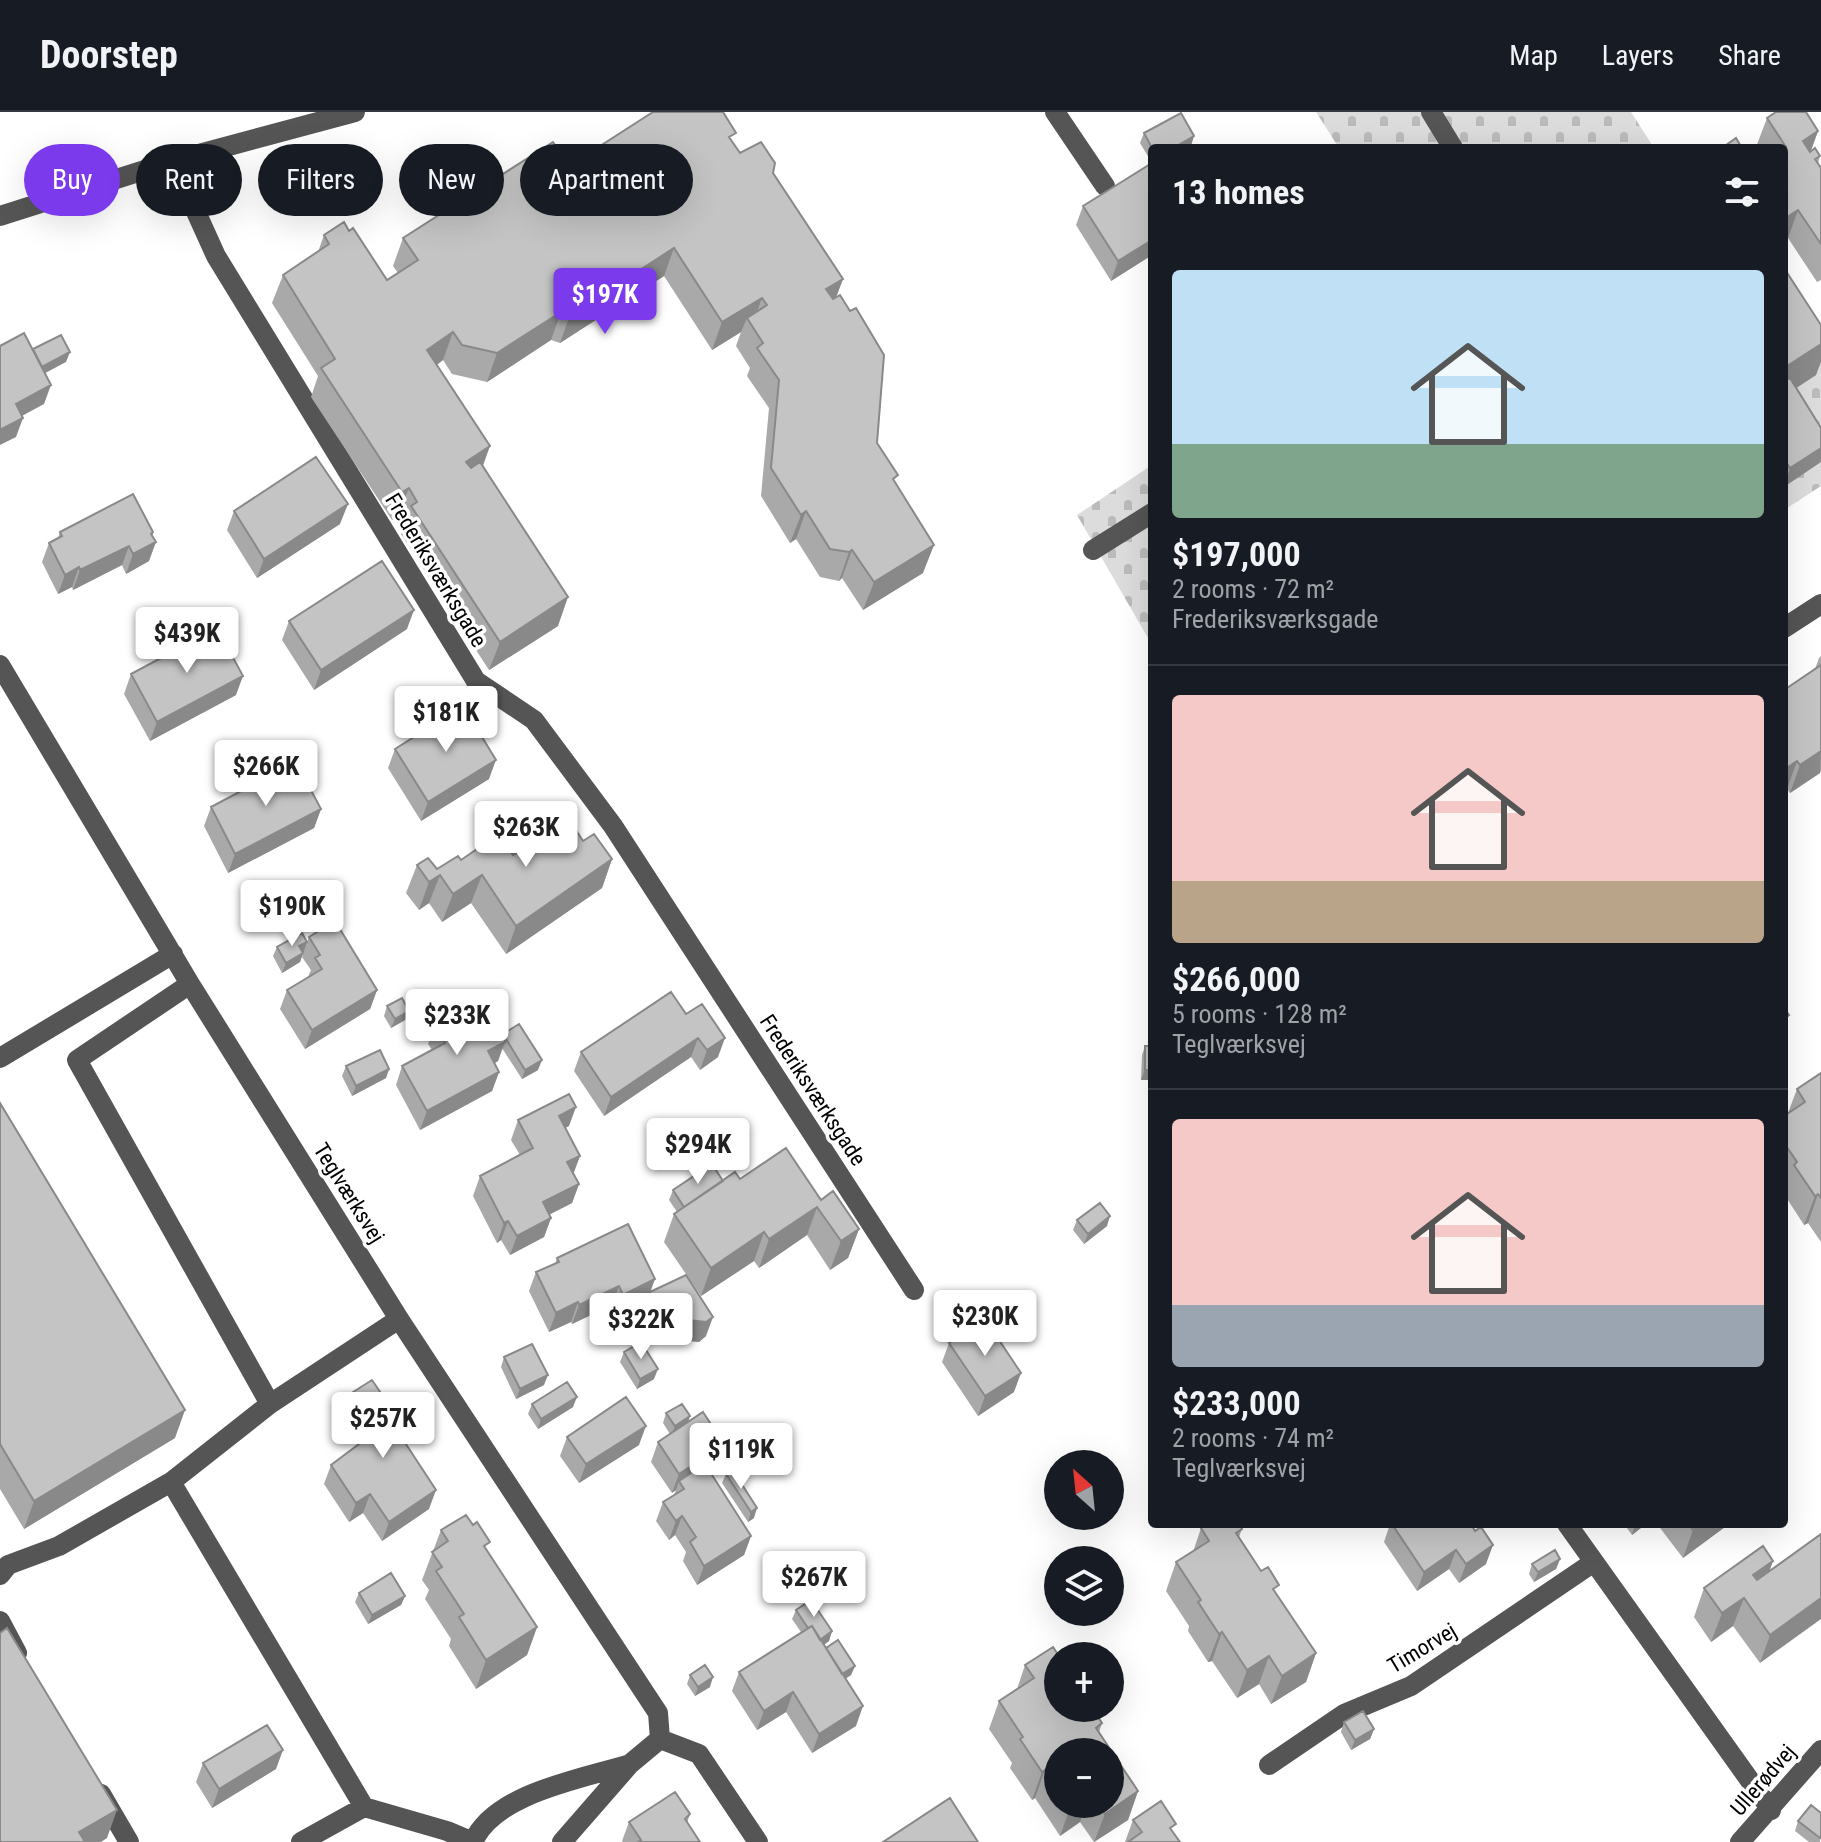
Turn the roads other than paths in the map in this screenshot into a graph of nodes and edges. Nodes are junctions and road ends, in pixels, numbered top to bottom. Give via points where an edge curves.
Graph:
1 (355, 112) edge
2 (1055, 112) edge
3 (1431, 112) edge
4 (236, 144) edge
5 (1451, 144) edge
6 (136, 173) edge
7 (1105, 186) dead end
8 (0, 216) edge
9 (198, 216) edge
10 (1148, 516) edge
11 (1093, 550) dead end
12 (1821, 604) edge
13 (1788, 625) edge
14 (0, 665) edge
15 (173, 954) junction
16 (190, 984) junction
17 (0, 1058) edge
18 (914, 1290) dead end
19 (399, 1319) junction
20 (270, 1404) junction
21 (171, 1482) junction
22 (1570, 1528) edge
23 (1594, 1562) junction
24 (0, 1575) edge
25 (0, 1621) edge
26 (25, 1666) edge
27 (660, 1739) junction
28 (1821, 1750) edge
29 (630, 1764) junction
30 (1269, 1765) dead end
31 (89, 1774) edge
32 (364, 1807) junction
33 (1771, 1810) junction
34 (129, 1842) edge
35 (301, 1842) edge
36 (473, 1842) edge
37 (562, 1842) edge
38 (758, 1842) edge
39 (1740, 1842) edge

1 - 4 street
2 - 7 street
3 - 5 street
6 - 8 street
9 - 18 street, Frederiksværksgade via 216,256 476,681 534,720 613,826
10 - 11 street
12 - 13 street
14 - 15 street, Teglværksvej
15 - 16 street, Teglværksvej
15 - 17 street
16 - 19 street, Teglværksvej
16 - 20 street via 77,1060
19 - 20 street
19 - 27 street, Teglværksvej via 658,1713
20 - 21 street
21 - 24 street via 59,1546 8,1565
21 - 32 street
22 - 23 street
23 - 30 street, Timorvej via 1411,1686 1344,1714
23 - 33 street
25 - 26 street
27 - 29 street
27 - 38 street via 699,1754
28 - 33 street, Ullerødvej
29 - 36 street via 514,1801 479,1828
29 - 37 street
31 - 34 street
32 - 35 street
32 - 36 street
33 - 39 street, Ullerødvej

